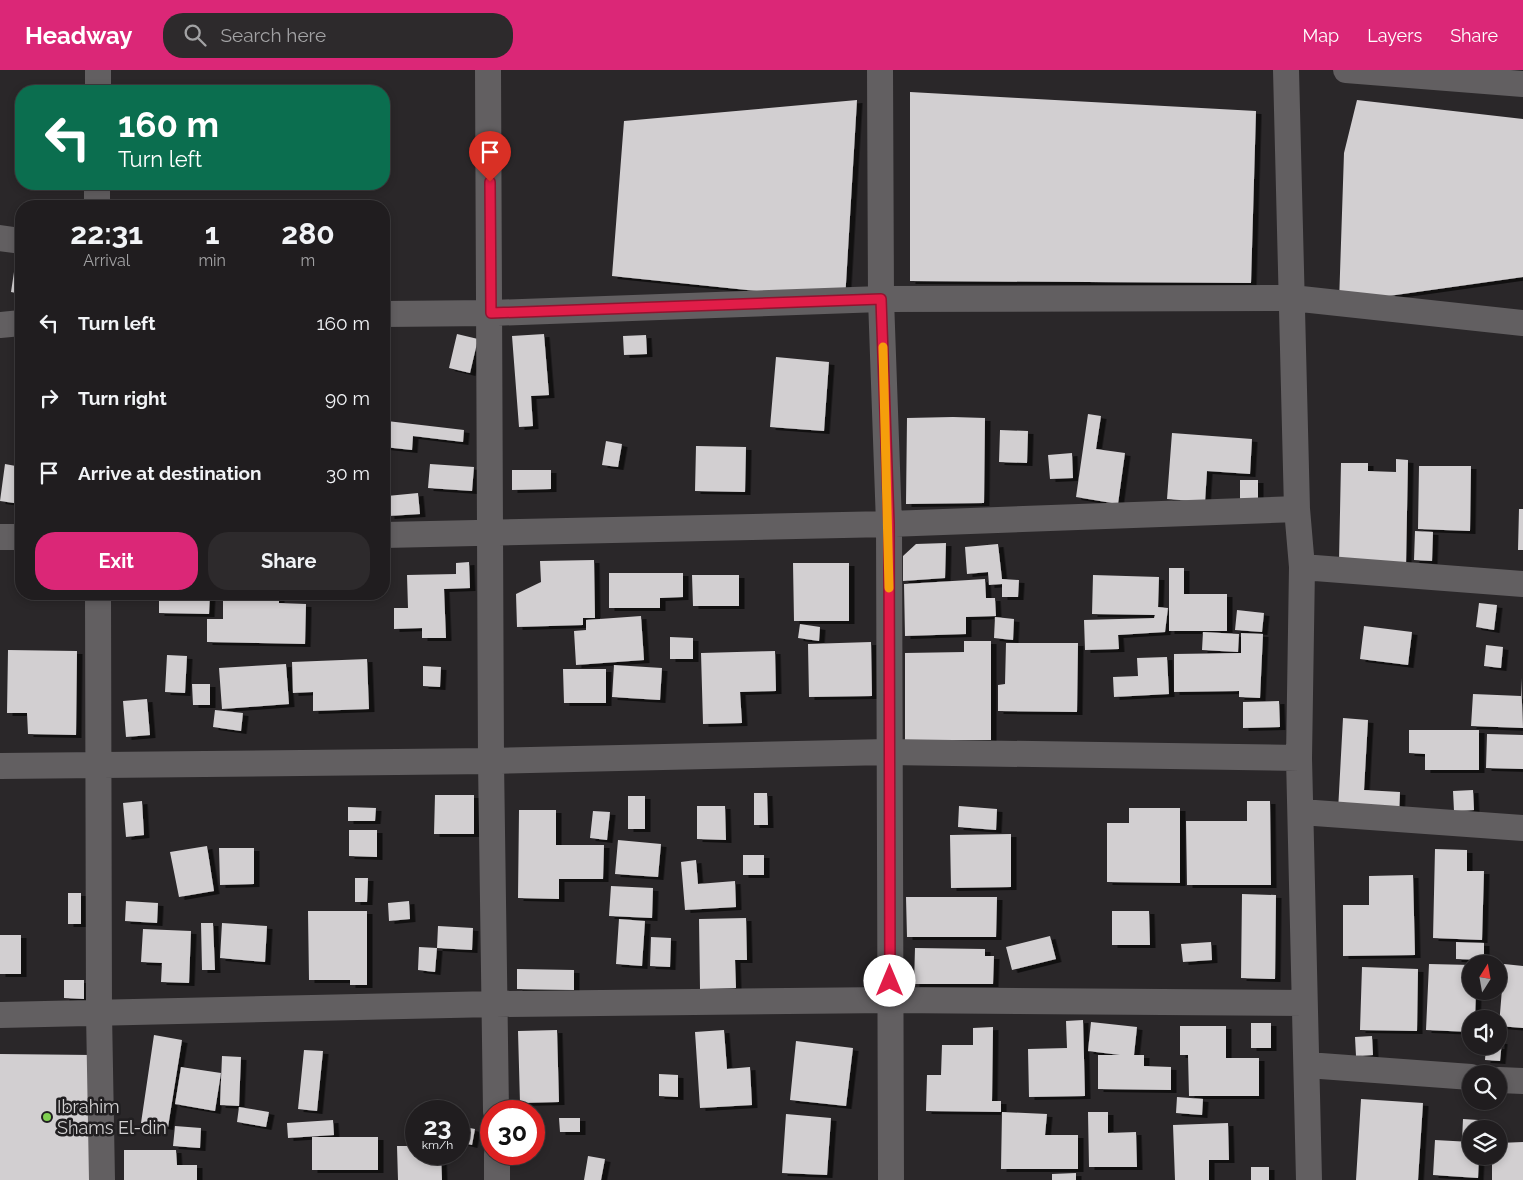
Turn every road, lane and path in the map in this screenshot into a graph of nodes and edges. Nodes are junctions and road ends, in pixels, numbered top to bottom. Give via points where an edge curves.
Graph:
1 (98, 70) edge
2 (488, 70) edge
3 (880, 70) edge
4 (1286, 70) edge
5 (1346, 70) edge
6 (1523, 84) edge
7 (98, 85) edge
8 (0, 238) edge
9 (15, 240) edge
10 (1292, 298) junction
11 (881, 299) junction
12 (491, 313) junction
13 (390, 314) edge
14 (1523, 323) edge
15 (15, 324) edge
16 (0, 325) edge
17 (1297, 509) junction
18 (889, 524) junction
19 (490, 533) junction
20 (390, 534) edge
21 (0, 537) edge
22 (15, 537) edge
23 (1302, 567) junction
24 (1523, 584) edge
25 (98, 600) edge
26 (888, 752) junction
27 (1299, 758) junction
28 (491, 761) junction
29 (98, 764) junction
30 (0, 766) edge
31 (1301, 812) junction
32 (1523, 828) edge
33 (890, 1000) junction
34 (1304, 1003) junction
35 (496, 1004) junction
36 (99, 1013) junction
37 (0, 1014) edge
38 (1307, 1065) junction
39 (1462, 1077) edge
40 (1507, 1080) edge
41 (1523, 1081) edge
42 (496, 1100) edge
43 (497, 1165) edge
44 (102, 1180) edge
45 (497, 1180) edge
46 (891, 1180) edge
47 (1309, 1180) edge

1 - 7 street
2 - 12 street
3 - 11 street
4 - 10 street
5 - 6 street
8 - 9 street
10 - 11 street
10 - 14 street
10 - 17 street
11 - 12 street
11 - 18 street
12 - 13 street
12 - 19 street
15 - 16 street
17 - 18 street
17 - 23 street
18 - 19 street
18 - 26 street
19 - 20 street
19 - 28 street
21 - 22 street
23 - 24 street
23 - 27 street
25 - 29 street
26 - 27 street
26 - 28 street
26 - 33 street
27 - 31 street
28 - 29 street
28 - 35 street
29 - 30 street
29 - 36 street
31 - 32 street
31 - 34 street
33 - 34 street
33 - 35 street
33 - 46 street
34 - 38 street
35 - 36 street
35 - 42 street
36 - 37 street
36 - 44 street
38 - 39 street
38 - 47 street
40 - 41 street
43 - 45 street

